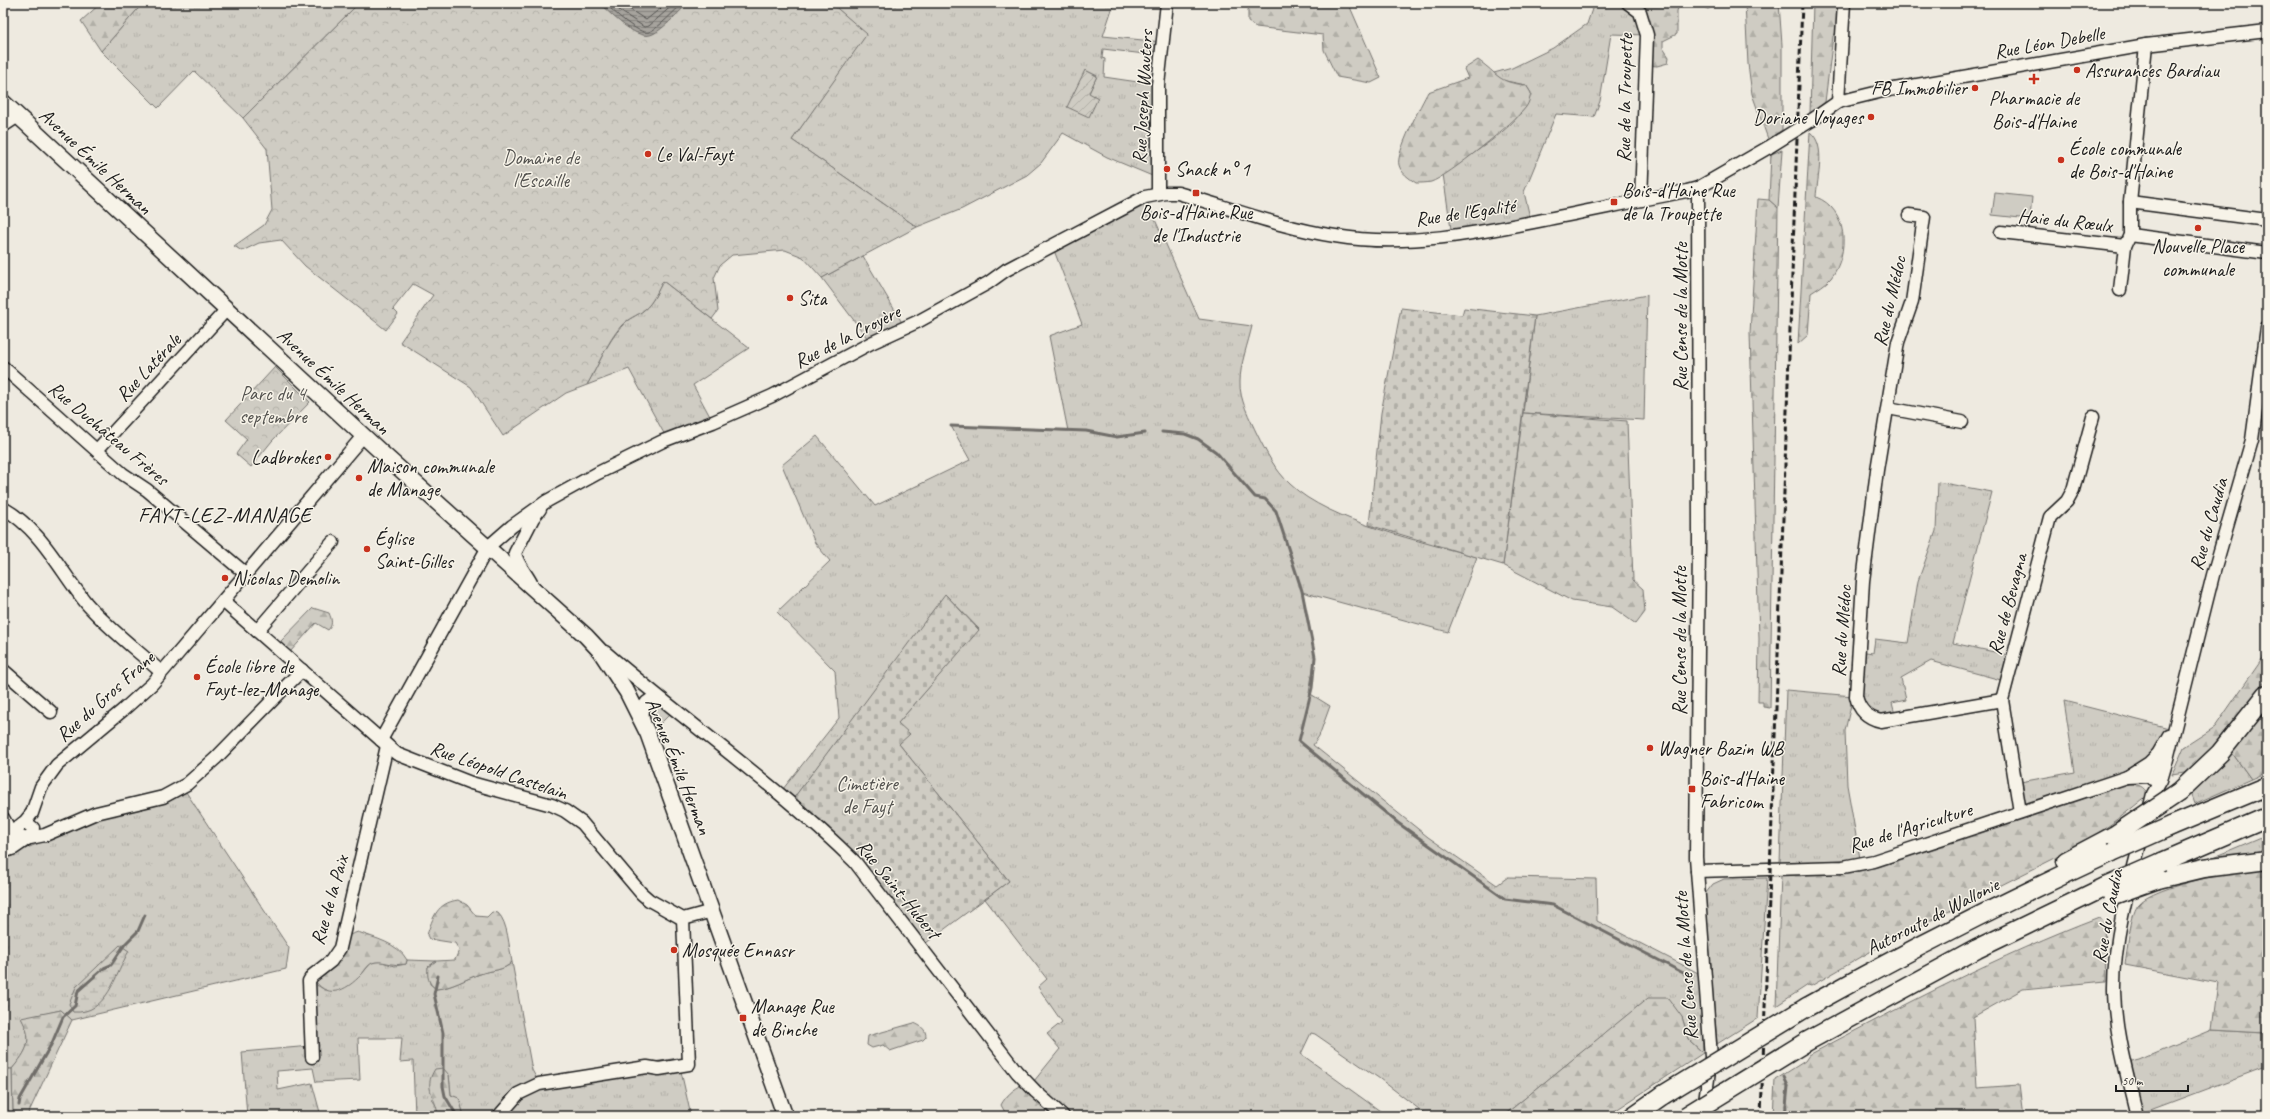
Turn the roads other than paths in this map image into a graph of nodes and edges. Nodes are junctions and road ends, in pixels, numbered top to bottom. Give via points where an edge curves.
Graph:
1 (1167, 3) edge
2 (1628, 3) edge
3 (1844, 3) edge
4 (2267, 31) edge
5 (2146, 45) junction
6 (3, 102) edge
7 (1835, 104) junction
8 (18, 116) junction
9 (3, 126) edge
10 (1698, 188) junction
11 (1158, 194) junction
12 (1641, 200) junction
13 (2130, 202) junction
14 (1909, 215) dead end
15 (2267, 220) edge
16 (2001, 232) dead end
17 (2127, 240) junction
18 (2267, 253) edge
19 (2120, 290) dead end
20 (227, 309) junction
21 (2267, 327) edge
22 (3, 367) edge
23 (2263, 390) edge
24 (1888, 408) junction
25 (2093, 417) dead end
26 (1962, 422) dead end
27 (363, 436) junction
28 (97, 450) junction
29 (547, 501) junction
30 (3, 508) edge
31 (333, 542) dead end
32 (488, 547) junction
33 (246, 574) junction
34 (534, 588) junction
35 (224, 601) junction
36 (257, 631) junction
37 (586, 636) junction
38 (3, 670) edge
39 (302, 670) junction
40 (161, 672) junction
41 (635, 678) junction
42 (623, 685) junction
43 (2267, 694) edge
44 (656, 699) junction
45 (2002, 700) junction
46 (51, 712) dead end
47 (2173, 729) junction
48 (648, 734) junction
49 (384, 743) junction
50 (2155, 776) junction
51 (2267, 786) edge
52 (2020, 812) junction
53 (2267, 817) edge
54 (53, 831) junction
55 (17, 832) edge
56 (2113, 844) junction
57 (2267, 860) edge
58 (2160, 870) junction
59 (1697, 871) junction
60 (712, 910) junction
61 (683, 919) junction
62 (312, 1057) dead end
63 (499, 1116) edge
64 (785, 1116) edge
65 (1062, 1116) edge
66 (1633, 1116) edge
67 (1686, 1116) edge
68 (1703, 1116) edge
69 (2137, 1116) edge

1 - 11 street, Rue Joseph Wauters via 1158,85
2 - 12 street, Rue de la Troupette via 1640,12 1647,35
3 - 7 street via 1842,53
4 - 5 street, Rue Léon Debelle
5 - 7 street, Rue Léon Debelle via 1911,85
5 - 13 street
6 - 8 main road, Avenue Émile Herman
7 - 10 street, Rue de l'Egalité, bridge via 1770,147
8 - 9 street
8 - 20 main road, Avenue Émile Herman
10 - 12 street, Rue de l'Egalité
10 - 59 street, Rue Cense de la Motte
11 - 12 street, Rue de l'Egalité via 1178,193 1261,219 1335,236 1380,240 1438,238 1474,233
11 - 29 street, Rue de la Croyère via 1124,206 926,317 772,396 652,446
13 - 15 street
13 - 17 street
14 - 24 street, Rue du Médoc via 1924,217 1912,302 1898,342
16 - 17 street, Haie du Rœulx
17 - 18 street, Haie du Rœulx
17 - 19 street
20 - 27 main road, Avenue Émile Herman
20 - 28 street, Rue Latérale
21 - 23 street, Rue du Caudia
22 - 28 street, Rue Duchâteau Frères
23 - 47 street, Rue du Caudia via 2252,440 2213,575
24 - 26 street
24 - 45 street, Rue du Médoc via 1876,470 1863,581 1857,702 1866,715 1882,721
25 - 45 street, Rue de Bevagna via 2073,490 2067,501 2050,517
27 - 32 main road, Avenue Émile Herman
27 - 33 street, Rue du Gros Frane
28 - 33 street, Rue Duchâteau Frères
29 - 32 street, Rue de la Croyère
29 - 34 street, Rue de la Croyère via 533,518 515,553
30 - 40 street via 28,526 42,541 88,605
31 - 36 street
32 - 34 main road, Avenue Émile Herman
32 - 49 street, Rue de la Paix
33 - 35 street, Rue du Gros Frane
34 - 37 main road, Avenue Émile Herman
35 - 36 street, Rue Léopold Castelain
35 - 40 street, Rue du Gros Frane
36 - 39 street, Rue Léopold Castelain
37 - 41 street, Rue Saint-Hubert
37 - 42 main road, Avenue Émile Herman
38 - 46 street
39 - 49 street, Rue Léopold Castelain
39 - 54 street via 216,758 186,784 163,797 96,813
40 - 55 street, Rue du Gros Frane via 123,710 57,765 41,788 36,805
41 - 42 street via 629,678
41 - 44 street, Rue Saint-Hubert
42 - 44 street via 636,696
42 - 48 main road, Avenue Émile Herman
43 - 56 highway, bridge via 2220,753 2179,792
44 - 48 street via 646,701 642,709
44 - 65 street, Rue Saint-Hubert via 790,803 824,831 855,862 1020,1075
45 - 52 street, Rue de Bevagna
47 - 50 street, Rue du Caudia
47 - 50 street, Rue du Caudia via 2158,754
48 - 60 main road, Avenue Émile Herman
49 - 61 street, Rue Léopold Castelain via 397,754 471,783 552,805 565,811 582,823 641,893 654,904
49 - 62 street, Rue de la Paix via 340,948 331,961 309,981
50 - 52 street, Rue de l'Agriculture via 2132,777
50 - 69 street, Rue du Caudia via 2121,923 2114,989 2124,1064
51 - 56 highway, bridge via 2171,826
52 - 59 street, Rue de l'Agriculture via 1853,866
53 - 58 highway
54 - 55 street
54 - 55 street
56 - 66 highway, Autoroute de Wallonie, bridge via 2058,865 2029,890 1807,1007
57 - 58 highway via 2204,868
58 - 67 highway, bridge via 2099,894 1977,949 1806,1042
59 - 68 street, Rue Cense de la Motte via 1711,1057
60 - 61 street
60 - 64 main road, Avenue Émile Herman
61 - 63 street via 689,1064 659,1069 647,1067 539,1084 518,1094

